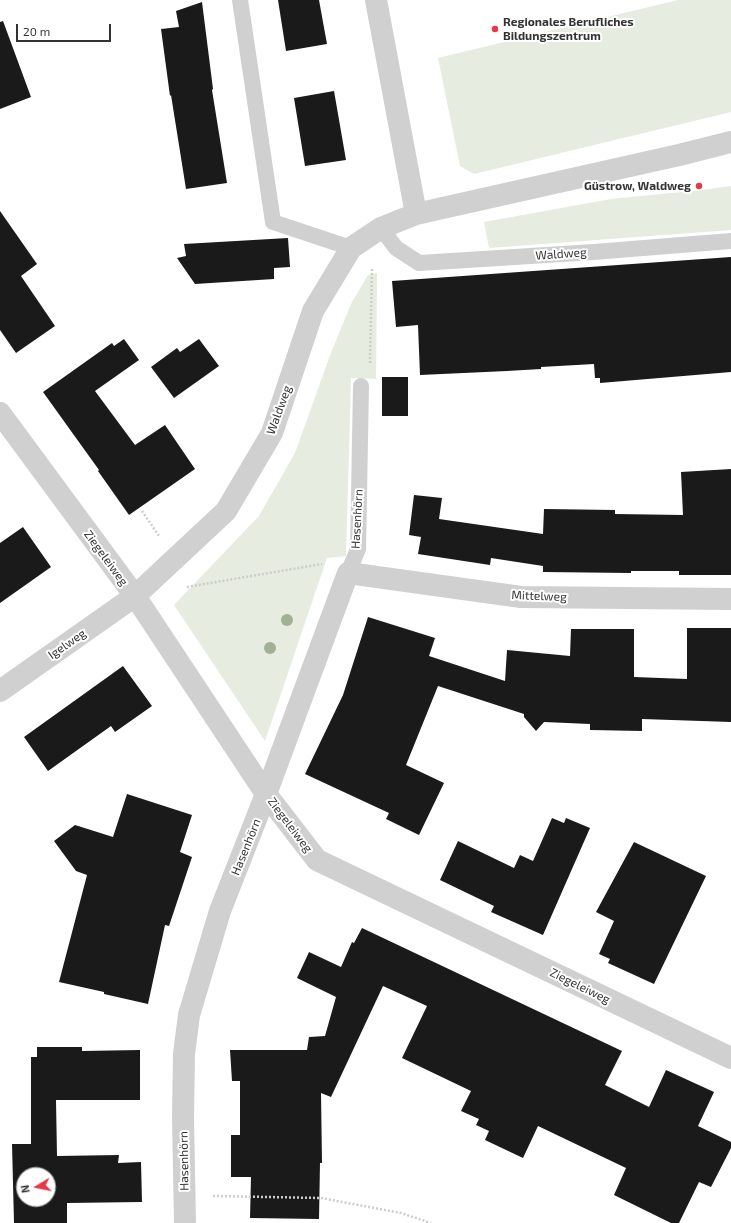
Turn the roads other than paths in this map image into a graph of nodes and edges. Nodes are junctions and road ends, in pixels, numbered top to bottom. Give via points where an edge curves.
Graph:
1 (240, 0) edge
2 (376, 0) edge
3 (731, 142) edge
4 (416, 214) junction
5 (381, 228) junction
6 (731, 241) edge
7 (351, 248) junction
8 (361, 386) road end
9 (0, 413) edge
10 (348, 573) junction
11 (135, 596) junction
12 (731, 599) edge
13 (0, 691) edge
14 (266, 794) junction
15 (731, 1058) edge
16 (185, 1223) edge

1 - 7 lane via 273,222
2 - 4 street
3 - 4 street, Waldweg
4 - 5 street, Waldweg
5 - 6 lane, Waldweg via 396,248 419,263
5 - 7 street, Waldweg
7 - 11 street, Waldweg via 313,311 272,433 226,511
8 - 10 lane, Hasenhörn via 358,550
9 - 11 street, Ziegeleiweg
10 - 12 street, Mittelweg via 521,597
10 - 14 street, Hasenhörn
11 - 13 street, Igelweg
11 - 14 street, Ziegeleiweg
14 - 15 street, Ziegeleiweg via 317,860
14 - 16 street, Hasenhörn via 220,911 189,1015 184,1054

